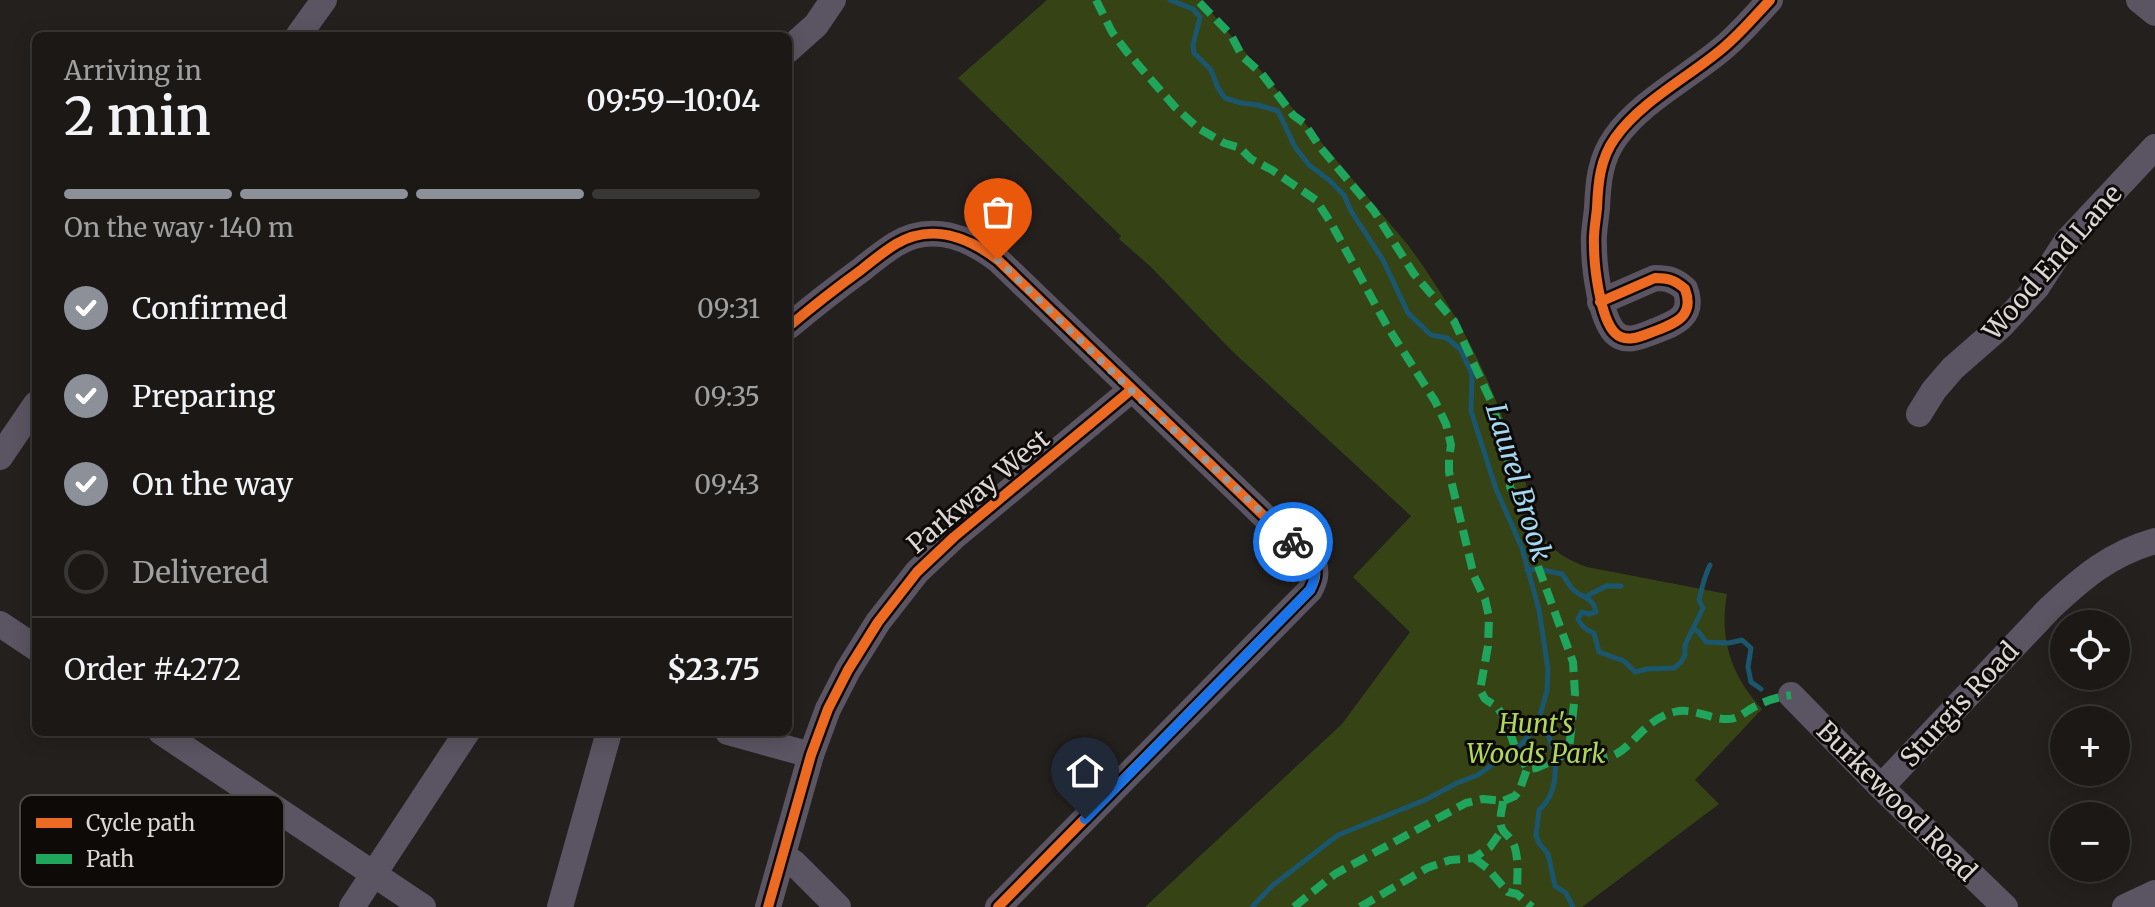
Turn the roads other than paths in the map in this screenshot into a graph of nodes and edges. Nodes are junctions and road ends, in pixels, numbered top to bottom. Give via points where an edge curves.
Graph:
1 (324, 0) edge
2 (833, 0) edge
3 (1770, 0) edge
4 (2139, 0) edge
5 (2155, 13) edge
6 (301, 32) edge
7 (792, 46) edge
8 (2155, 147) edge
9 (1600, 302) dead end
10 (792, 324) edge
11 (1131, 390) junction
12 (32, 409) edge
13 (1919, 414) dead end
14 (2, 450) edge
15 (2155, 541) edge
16 (0, 624) edge
17 (32, 645) edge
18 (1791, 695) dead end
19 (167, 736) edge
20 (464, 736) edge
21 (608, 736) edge
22 (742, 736) edge
23 (811, 755) junction
24 (1881, 787) junction
25 (256, 795) edge
26 (284, 814) edge
27 (783, 856) junction
28 (374, 874) junction
29 (2155, 893) edge
30 (352, 907) edge
31 (423, 907) edge
32 (560, 907) edge
33 (768, 907) edge
34 (838, 907) edge
35 (998, 907) edge
36 (2005, 907) edge
37 (2125, 907) edge

1 - 6 street
2 - 7 street
3 - 9 street via 1725,46 1633,117 1614,140 1597,185 1594,244
4 - 5 street
8 - 13 street, Wood End Lane via 2066,242 2037,287 1953,368
10 - 11 street via 897,243 941,234 964,238 998,260
11 - 23 street, Parkway West via 917,572 848,670
11 - 35 street via 1308,556 1316,572 1310,590
12 - 14 street
15 - 24 street, Sturgis Road via 2104,562 2078,582
16 - 17 street
18 - 24 street, Burkewood Road
19 - 25 street
20 - 28 street
21 - 32 street
22 - 23 street
23 - 27 street, Parkway West
24 - 36 street, Burkewood Road
26 - 28 street
27 - 33 street, Parkway West
27 - 34 street
28 - 30 street
28 - 31 street
29 - 37 street

